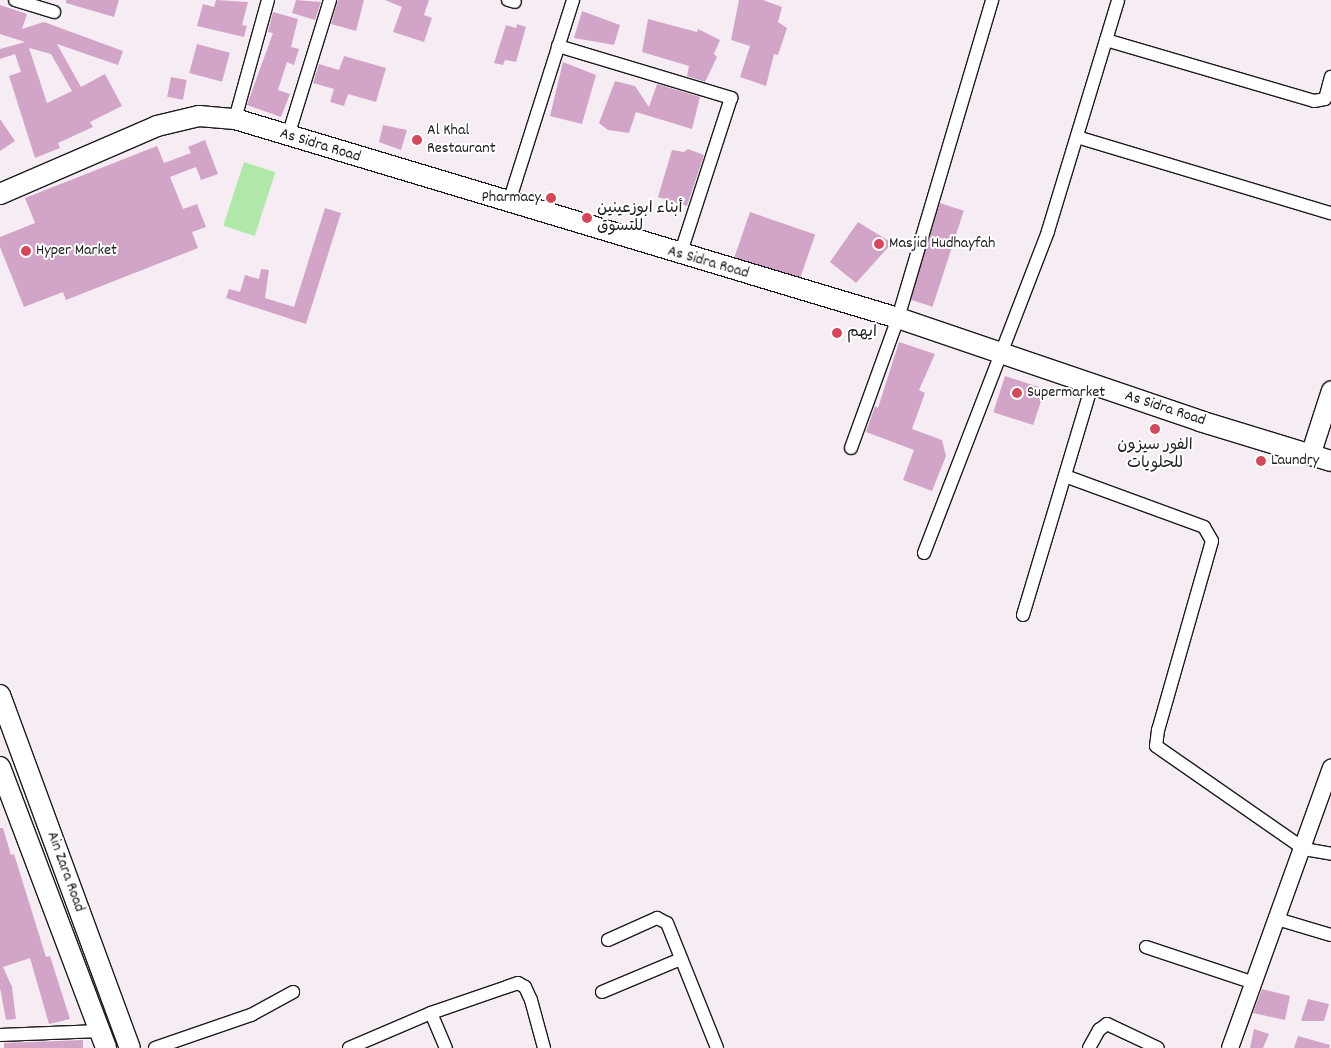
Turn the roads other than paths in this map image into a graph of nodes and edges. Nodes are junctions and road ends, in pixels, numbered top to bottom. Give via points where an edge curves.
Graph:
1 (15, 0) edge
2 (268, 0) edge
3 (330, 0) edge
4 (573, 0) edge
5 (992, 0) edge
6 (1118, 0) edge
7 (54, 12) dead end
8 (1106, 40) junction
9 (558, 46) junction
10 (1331, 77) edge
11 (234, 120) junction
12 (288, 136) junction
13 (1077, 137) junction
14 (0, 194) edge
15 (509, 202) junction
16 (1331, 213) edge
17 (680, 255) junction
18 (898, 318) junction
19 (1001, 352) junction
20 (1092, 385) junction
21 (1331, 390) edge
22 (851, 448) dead end
23 (1310, 455) junction
24 (1331, 461) edge
25 (1065, 476) junction
26 (924, 553) dead end
27 (1023, 615) dead end
28 (0, 695) edge
29 (0, 767) edge
30 (1331, 768) edge
31 (1304, 849) junction
32 (1331, 854) edge
33 (1277, 919) junction
34 (1331, 935) edge
35 (608, 940) dead end
36 (1146, 947) dead end
37 (681, 959) junction
38 (1254, 983) junction
39 (293, 992) dead end
40 (602, 992) dead end
41 (431, 1013) junction
42 (0, 1035) edge
43 (103, 1040) edge
44 (378, 1043) edge
45 (130, 1048) edge
46 (155, 1048) edge
47 (349, 1048) edge
48 (446, 1048) edge
49 (544, 1048) edge
50 (717, 1048) edge
51 (1089, 1048) edge
52 (1158, 1048) edge
53 (1230, 1048) edge

1 - 7 street
2 - 11 street
3 - 12 street
4 - 9 street
5 - 18 street
6 - 8 street
8 - 10 street via 1314,101 1325,99
8 - 13 street
9 - 15 street
9 - 17 street via 731,98
11 - 12 main road, As Sidra Road
11 - 14 main road, As Sidra Road via 199,116 157,126
12 - 15 main road, As Sidra Road
13 - 16 street
13 - 19 street via 1048,231
15 - 17 main road, As Sidra Road
17 - 18 main road, As Sidra Road
18 - 19 main road, As Sidra Road
18 - 22 street
19 - 20 main road, As Sidra Road
19 - 26 street
20 - 23 main road, As Sidra Road
20 - 25 street
21 - 23 main road
23 - 24 main road, As Sidra Road
25 - 27 street
25 - 31 street via 1204,527 1212,541 1156,746
28 - 45 main road, Ain Zara Road
29 - 43 main road, Ain Zara Road
30 - 31 street
31 - 32 street
31 - 33 street
33 - 34 street
33 - 38 street
35 - 37 street via 662,918
36 - 38 street
37 - 40 street
37 - 50 street
38 - 53 street
39 - 46 street via 251,1015
41 - 44 street
41 - 48 street
41 - 49 street via 509,985 522,984 531,1000
42 - 43 street
44 - 47 street
51 - 52 street via 1099,1030 1107,1024

